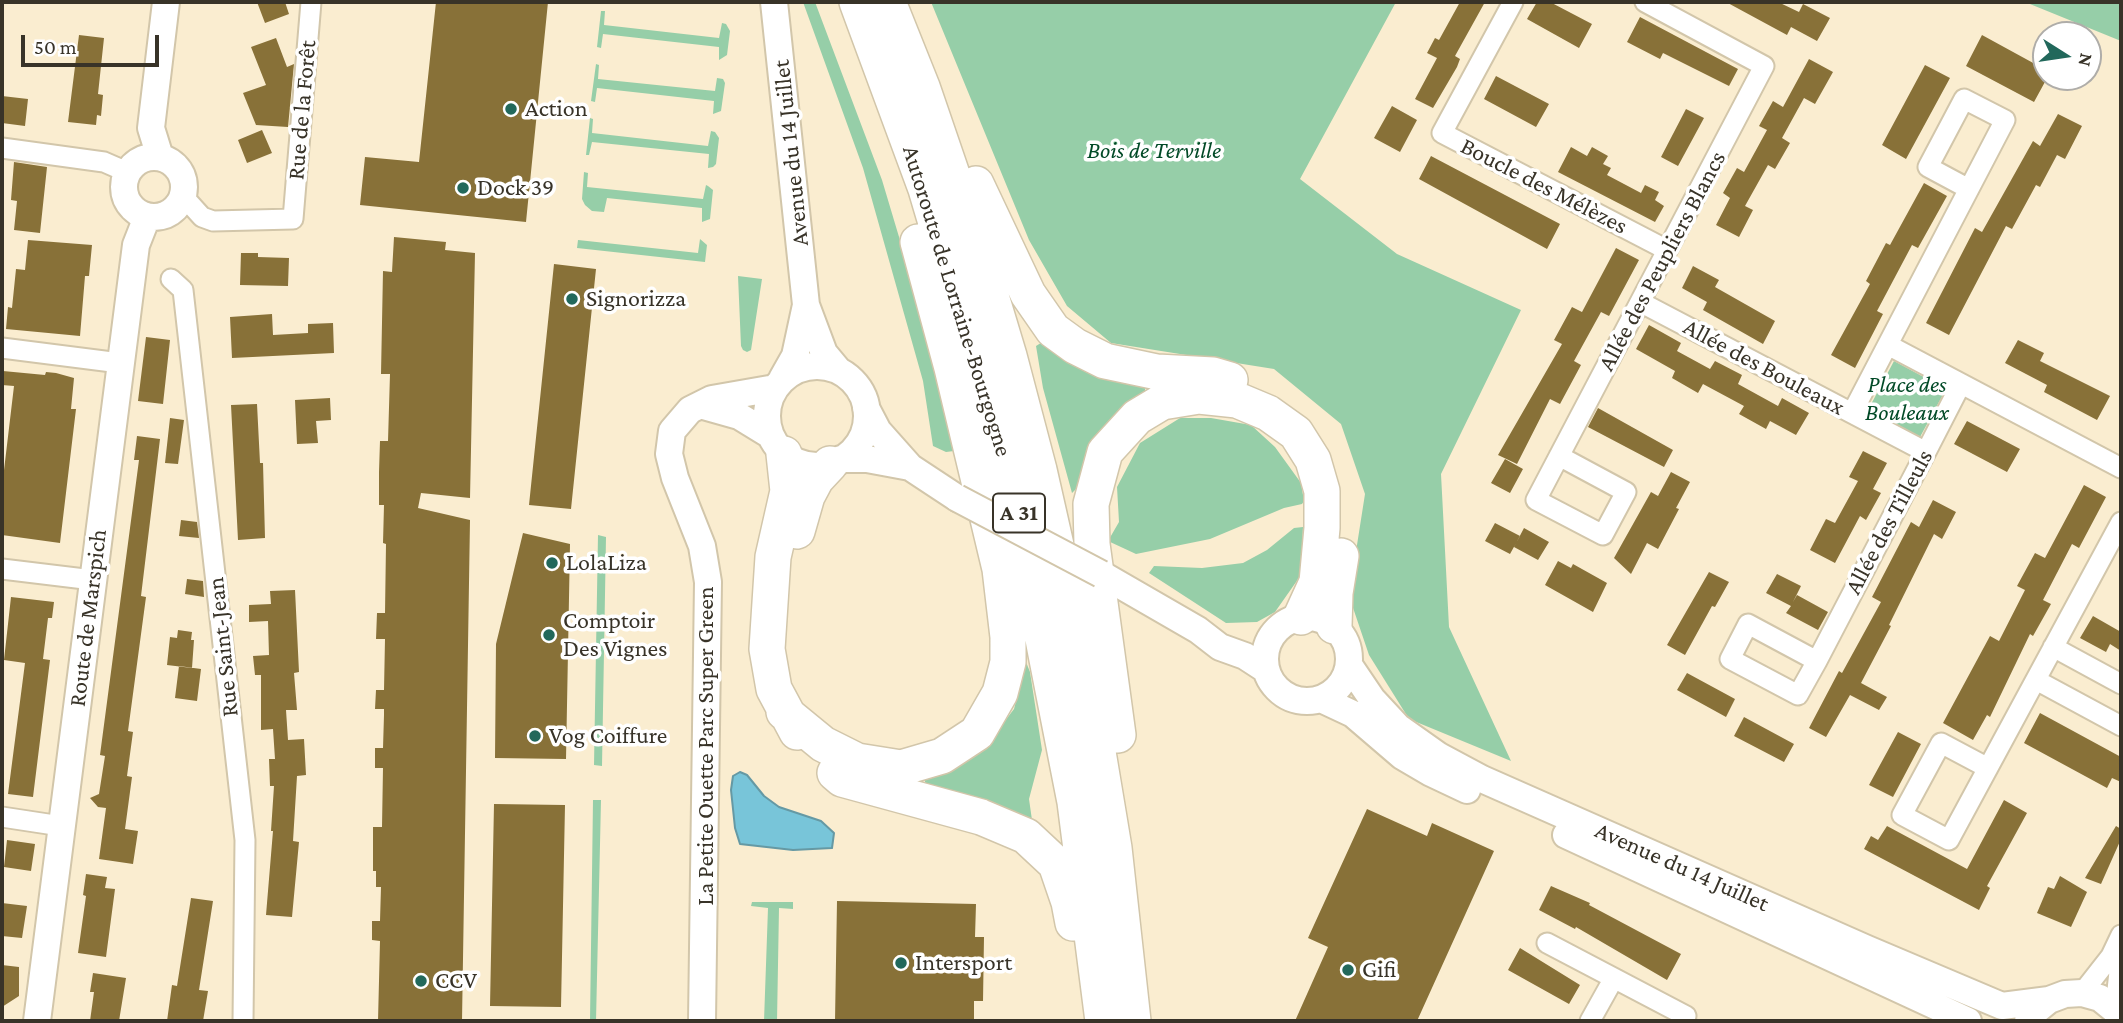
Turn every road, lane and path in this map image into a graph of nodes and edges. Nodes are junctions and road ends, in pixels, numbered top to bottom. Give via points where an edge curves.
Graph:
1 (166, 2) edge
2 (311, 2) edge
3 (774, 2) edge
4 (1513, 2) edge
5 (1645, 2) edge
6 (870, 10) edge
7 (922, 87) junction
8 (2, 148) edge
9 (160, 157) junction
10 (127, 172) junction
11 (1969, 189) junction
12 (183, 196) junction
13 (147, 217) junction
14 (1668, 250) junction
15 (171, 279) dead end
16 (1640, 302) junction
17 (807, 305) junction
18 (1888, 345) junction
19 (2, 348) edge
20 (120, 363) junction
21 (839, 371) junction
22 (779, 384) junction
23 (1961, 384) junction
24 (699, 404) junction
25 (866, 408) junction
26 (1852, 413) junction
27 (777, 445) junction
28 (1926, 452) junction
29 (1559, 456) junction
30 (836, 462) junction
31 (910, 467) junction
32 (2121, 468) edge
33 (2121, 522) edge
34 (2, 569) edge
35 (93, 580) junction
36 (769, 606) junction
37 (1318, 621) junction
38 (1198, 630) junction
39 (1271, 636) junction
40 (2053, 647) junction
41 (1816, 661) dead end
42 (1349, 665) junction
43 (1265, 669) junction
44 (2036, 680) junction
45 (2121, 684) edge
46 (1321, 699) junction
47 (784, 712) junction
48 (2121, 726) edge
49 (1988, 768) junction
50 (2, 817) edge
51 (61, 826) junction
52 (2121, 935) edge
53 (1548, 943) dead end
54 (2121, 954) edge
55 (1614, 978) junction
56 (1130, 982) junction
57 (2082, 993) junction
58 (2049, 1000) junction
59 (2118, 1011) edge
60 (1686, 1016) dead end
61 (1113, 1020) edge
62 (37, 1021) edge
63 (243, 1021) edge
64 (702, 1021) edge
65 (1590, 1021) edge
66 (1968, 1021) edge
67 (2028, 1021) edge

1 - 9 main road via 151,128
2 - 12 street, Rue de la Forêt via 293,219 213,221 202,217
3 - 17 main road, Avenue du 14 Juillet
4 - 14 street, Boucle des Mélèzes via 1442,133
5 - 14 street, Allée des Peupliers Blancs via 1764,66
6 - 7 highway, Autoroute de Lorraine-Bourgogne / A 31
6 - 47 highway via 906,197 1000,569 1008,662 1000,693 978,733 942,756 901,768 857,761 823,744
6 - 61 highway, Autoroute de Lorraine-Bourgogne / A 31 via 1011,476
7 - 37 highway via 945,106 999,234 1028,294 1053,330 1105,361 1157,372 1213,375 1265,389 1309,419 1324,442 1344,509 1345,539 1335,593
7 - 56 highway, Autoroute de Lorraine-Bourgogne / A 31 via 973,236 1039,470 1094,728
8 - 10 street via 104,162
9 - 10 main road via 141,159
9 - 12 main road via 177,167
10 - 13 main road via 123,187 128,203
11 - 11 street via 2005,120 1964,99 1928,167
11 - 18 street
12 - 13 main road via 173,211
13 - 20 main road, Route de Marspich via 136,245
14 - 16 street, Allée des Peupliers Blancs
15 - 63 street, Rue Saint-Jean via 183,290 245,840
16 - 26 street, Allée des Bouleaux
16 - 29 street, Allée des Peupliers Blancs
17 - 21 main road, Avenue du 14 Juillet via 824,353
17 - 22 main road, Avenue du 14 Juillet via 795,356
18 - 23 street
18 - 26 street
19 - 20 street
20 - 35 main road, Route de Marspich
21 - 22 main road via 815,366 792,372
21 - 25 main road via 857,386
22 - 24 main road, La Petite Ouette Parc Super Green
22 - 27 main road via 767,411
23 - 28 street, Allée des Tilleuls
23 - 32 street
24 - 27 main road via 739,416
24 - 64 main road, La Petite Ouette Parc Super Green via 672,431 669,454 702,546 708,582
25 - 30 main road via 864,432 851,453
25 - 31 main road via 878,430
26 - 28 street, Allée des Bouleaux
27 - 30 main road via 806,465
27 - 36 highway via 788,492 773,557
28 - 41 street, Allée des Tilleuls
29 - 29 street, Allée des Peupliers Blancs via 1536,500 1603,535 1626,492
30 - 31 main road via 867,459
30 - 36 highway via 816,479 807,496 787,568
31 - 38 main road, bridge via 957,498
33 - 40 street
34 - 35 street
35 - 51 main road, Route de Marspich
36 - 47 highway via 767,649 774,689
37 - 39 main road via 1290,620
37 - 42 main road via 1343,637
37 - 56 highway via 1322,491 1313,460 1296,433 1237,400 1199,396 1161,402 1137,417 1105,452 1091,504 1092,544 1142,944
38 - 39 main road via 1237,637
38 - 43 main road via 1220,647
39 - 43 main road
40 - 44 street
40 - 45 street
42 - 46 main road via 1340,686
42 - 58 main road, Avenue du 14 Juillet via 1398,727 1482,779 2002,1006
43 - 46 main road via 1284,695 1304,702
44 - 48 street
44 - 49 street
46 - 66 main road, Avenue du 14 Juillet via 1353,714 1402,756 1431,773
47 - 61 highway via 808,750 842,779 981,817 1026,836 1056,864 1076,938
49 - 49 street via 1941,743 1902,815 1949,840
50 - 51 street
51 - 62 main road, Route de Marspich
52 - 57 street
53 - 55 street
54 - 59 street
55 - 60 street
55 - 65 street
56 - 61 highway, Autoroute de Lorraine-Bourgogne / A 31
57 - 58 main road, Avenue du 14 Juillet
57 - 59 main road via 2100,998
58 - 67 main road

